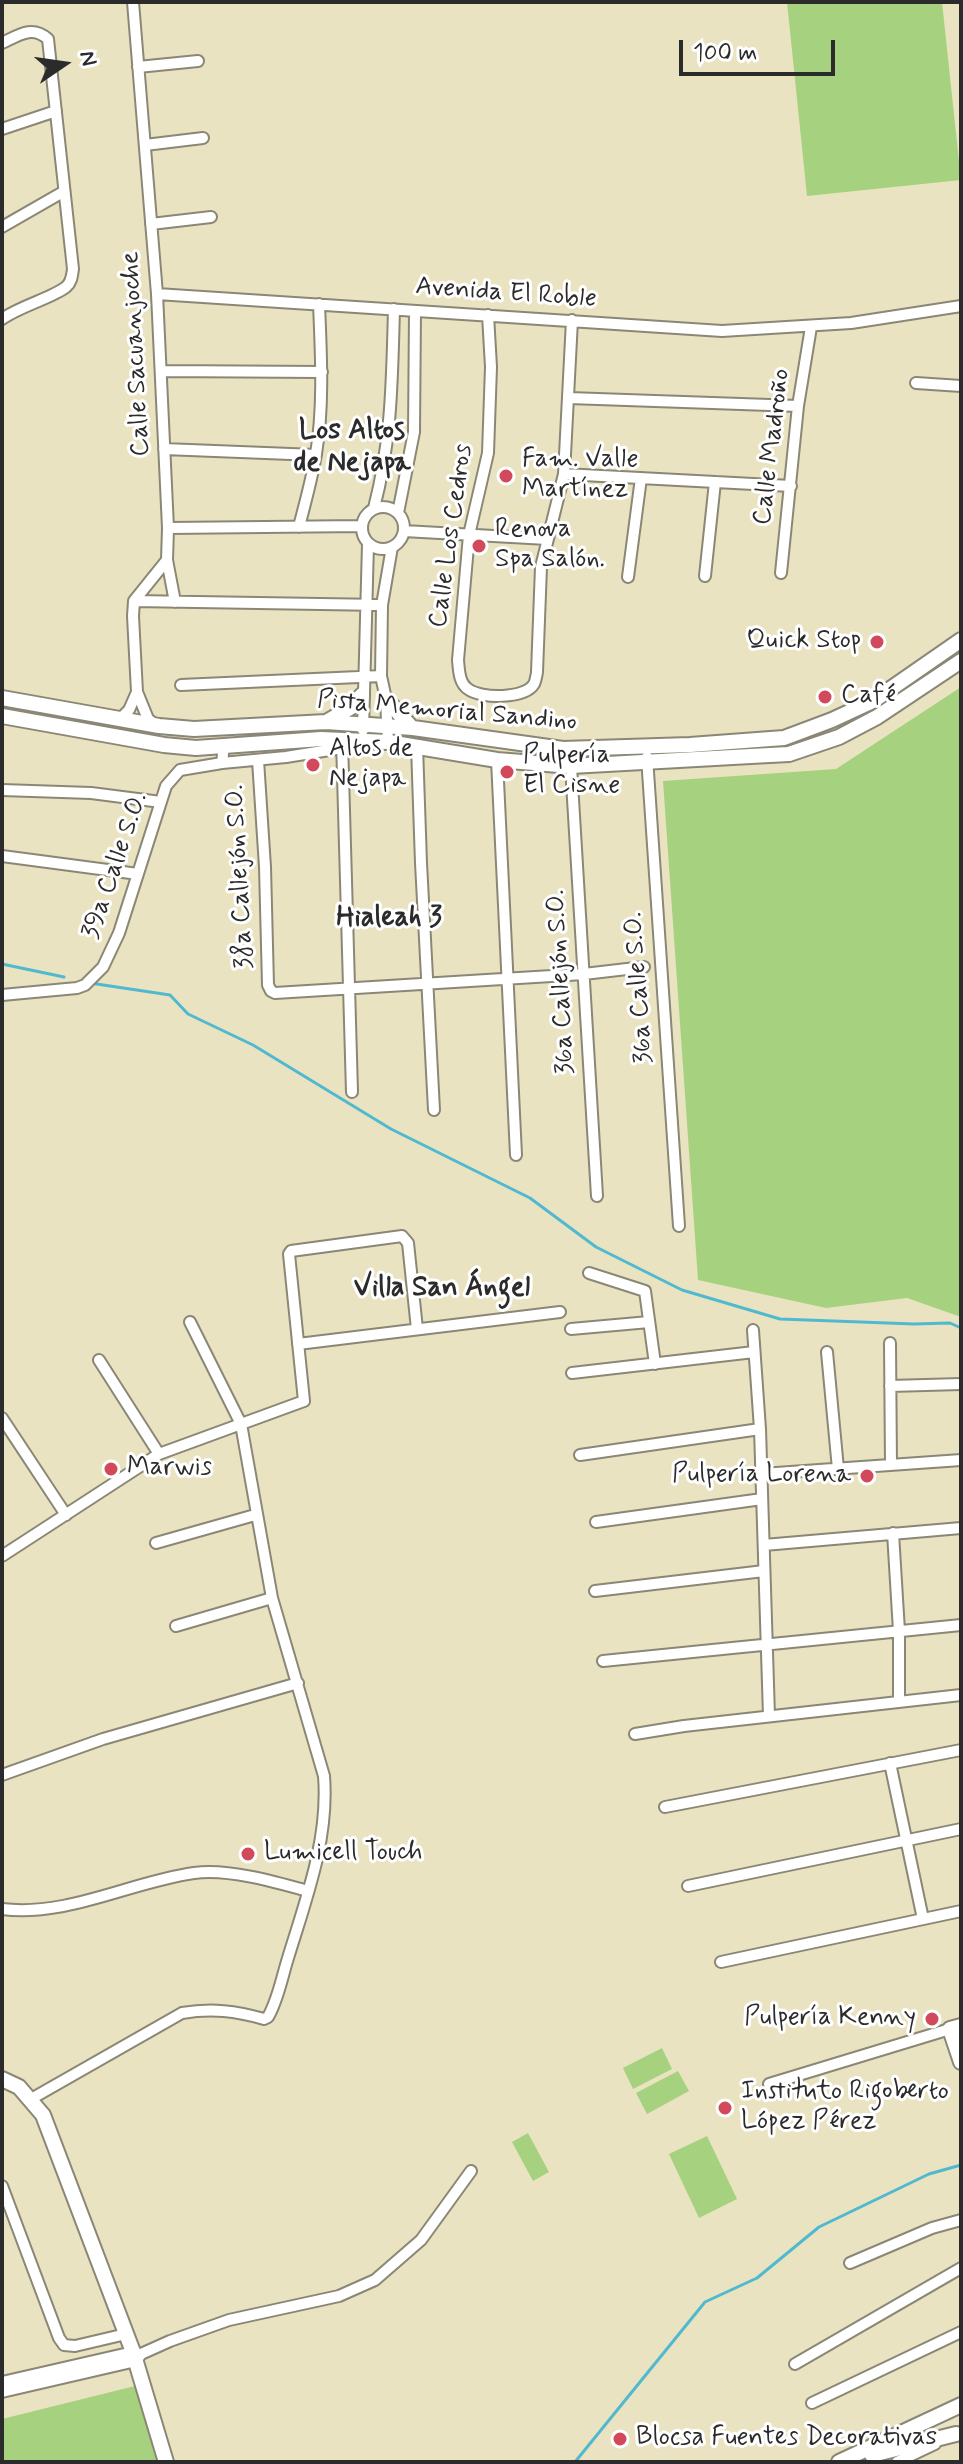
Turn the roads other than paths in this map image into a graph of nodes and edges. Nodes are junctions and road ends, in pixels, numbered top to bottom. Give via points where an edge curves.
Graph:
1 (133, 2) edge
2 (2, 43) edge
3 (198, 61) dead end
4 (138, 67) junction
5 (56, 111) junction
6 (2, 129) edge
7 (203, 138) dead end
8 (145, 145) junction
9 (63, 192) junction
10 (211, 217) dead end
11 (151, 224) junction
12 (2, 227) edge
13 (157, 294) junction
14 (319, 304) junction
15 (961, 306) edge
16 (394, 309) junction
17 (415, 311) junction
18 (488, 315) junction
19 (2, 319) edge
20 (572, 320) junction
21 (811, 327) junction
22 (161, 371) junction
23 (322, 372) junction
24 (916, 383) dead end
25 (961, 386) edge
26 (569, 398) junction
27 (798, 406) junction
28 (164, 449) junction
29 (316, 455) junction
30 (564, 474) junction
31 (641, 478) junction
32 (715, 482) junction
33 (791, 486) junction
34 (374, 508) junction
35 (398, 513) junction
36 (361, 526) junction
37 (299, 527) junction
38 (168, 528) junction
39 (404, 531) junction
40 (469, 535) junction
41 (547, 539) junction
42 (368, 544) junction
43 (392, 547) junction
44 (167, 560) junction
45 (781, 573) dead end
46 (705, 576) dead end
47 (628, 577) dead end
48 (134, 601) junction
49 (175, 602) junction
50 (382, 605) junction
51 (365, 606) junction
52 (961, 640) edge
53 (961, 654) edge
54 (961, 661) edge
55 (381, 676) junction
56 (936, 677) junction
57 (363, 678) junction
58 (181, 685) dead end
59 (137, 692) junction
60 (362, 695) junction
61 (2, 698) edge
62 (386, 699) junction
63 (2, 716) edge
64 (119, 720) junction
65 (326, 722) junction
66 (363, 724) junction
67 (270, 725) junction
68 (159, 726) junction
69 (388, 726) junction
70 (413, 728) junction
71 (363, 741) junction
72 (388, 742) junction
73 (342, 744) junction
74 (224, 745) junction
75 (417, 746) junction
76 (646, 746) junction
77 (258, 760) junction
78 (497, 760) junction
79 (647, 762) junction
80 (222, 763) junction
81 (571, 766) junction
82 (2, 790) edge
83 (161, 802) junction
84 (2, 856) edge
85 (138, 874) junction
86 (644, 967) dead end
87 (584, 974) junction
88 (509, 979) junction
89 (427, 983) junction
90 (350, 989) junction
91 (2, 995) edge
92 (352, 1092) dead end
93 (434, 1110) dead end
94 (516, 1155) dead end
95 (597, 1196) dead end
96 (679, 1226) dead end
97 (589, 1273) dead end
98 (560, 1312) dead end
99 (190, 1322) dead end
100 (649, 1322) junction
101 (417, 1329) junction
102 (571, 1329) dead end
103 (753, 1330) dead end
104 (890, 1343) dead end
105 (298, 1344) junction
106 (754, 1352) junction
107 (827, 1352) dead end
108 (99, 1360) dead end
109 (655, 1364) junction
110 (572, 1373) dead end
111 (961, 1384) edge
112 (890, 1386) junction
113 (2, 1418) edge
114 (241, 1424) junction
115 (760, 1429) junction
116 (159, 1454) junction
117 (580, 1455) dead end
118 (961, 1460) edge
119 (891, 1465) junction
120 (838, 1469) junction
121 (762, 1474) junction
122 (762, 1499) junction
123 (66, 1515) junction
124 (255, 1515) junction
125 (596, 1522) dead end
126 (961, 1528) edge
127 (893, 1533) junction
128 (156, 1543) dead end
129 (764, 1545) junction
130 (2, 1556) edge
131 (764, 1571) junction
132 (595, 1591) dead end
133 (272, 1598) junction
134 (961, 1625) edge
135 (176, 1626) dead end
136 (899, 1631) junction
137 (766, 1643) junction
138 (603, 1661) dead end
139 (298, 1683) junction
140 (961, 1695) edge
141 (899, 1702) junction
142 (769, 1716) junction
143 (635, 1734) dead end
144 (961, 1750) edge
145 (890, 1763) junction
146 (2, 1775) edge
147 (665, 1807) dead end
148 (961, 1829) edge
149 (906, 1841) junction
150 (688, 1886) dead end
151 (308, 1891) junction
152 (2, 1909) edge
153 (961, 1911) edge
154 (923, 1919) junction
155 (721, 1962) dead end
156 (956, 2028) edge
157 (961, 2062) edge
158 (2, 2079) edge
159 (769, 2084) dead end
160 (31, 2099) junction
161 (471, 2171) dead end
162 (2, 2186) edge
163 (961, 2220) edge
164 (850, 2263) dead end
165 (961, 2268) edge
166 (961, 2332) edge
167 (126, 2334) junction
168 (137, 2356) junction
169 (795, 2364) dead end
170 (2, 2382) edge
171 (2, 2392) edge
172 (812, 2403) dead end
173 (961, 2405) edge
174 (961, 2415) edge
175 (958, 2433) edge
176 (894, 2439) junction
177 (843, 2460) edge
178 (166, 2462) edge
179 (897, 2462) edge

1 - 4 street, Calle Sacuanjoche
2 - 5 street via 28,31 39,31 48,39
3 - 4 street
4 - 8 street, Calle Sacuanjoche
5 - 6 street
5 - 9 street
7 - 8 street
8 - 11 street, Calle Sacuanjoche
9 - 12 street
9 - 19 street via 72,279
10 - 11 street
11 - 13 street, Calle Sacuanjoche
13 - 14 street, Avenida El Roble
13 - 22 street, Calle Sacuanjoche
14 - 16 street, Avenida El Roble
14 - 23 street
15 - 21 street, Avenida El Roble
16 - 17 street, Avenida El Roble
16 - 34 street via 392,415
17 - 18 street, Avenida El Roble
17 - 35 street via 414,432
18 - 20 street, Avenida El Roble
18 - 40 street, Calle Los Cedros via 488,453
20 - 21 street, Avenida El Roble via 722,331
20 - 26 street
21 - 27 street, Calle Madroño
22 - 23 street
22 - 28 street, Calle Sacuanjoche
23 - 29 street
24 - 25 street
26 - 27 street
26 - 30 street
27 - 33 street, Calle Madroño
28 - 29 street
28 - 38 street, Calle Sacuanjoche
29 - 37 street
30 - 31 street
30 - 41 street
31 - 32 street
31 - 47 street
32 - 33 street
32 - 46 street
33 - 45 street, Calle Madroño
34 - 35 street
34 - 36 street
35 - 39 street
36 - 37 street
36 - 42 street
37 - 38 street
38 - 44 street, Calle Sacuanjoche
39 - 40 street
39 - 43 street
40 - 41 street
40 - 41 street, Calle Los Cedros via 460,678 466,688 499,696 524,692 535,684
42 - 43 street
42 - 51 street
43 - 50 street
44 - 48 street
44 - 49 street, Calle Sacuanjoche
48 - 49 street
48 - 59 street
49 - 51 street
50 - 51 street
50 - 55 street
51 - 57 street
52 - 76 main road, Pista Memorial Sandino via 873,701 784,738
53 - 56 main road
54 - 56 main road, Pista Memorial Sandino
55 - 57 street
55 - 62 street
56 - 79 main road, Pista Memorial Sandino via 877,717 789,754
57 - 58 street
57 - 60 street
59 - 64 street
59 - 68 street via 148,719
60 - 65 main road
60 - 66 street
61 - 64 main road, Pista Memorial Sandino
62 - 69 street
62 - 70 main road
63 - 74 main road, Pista Memorial Sandino via 164,745
64 - 68 main road, Pista Memorial Sandino
65 - 66 main road, Pista Memorial Sandino
65 - 67 main road, Pista Memorial Sandino
66 - 69 main road, Pista Memorial Sandino
66 - 71 street
67 - 68 main road, Pista Memorial Sandino
67 - 74 main road via 229,736
69 - 70 main road, Pista Memorial Sandino
69 - 72 street
70 - 76 main road, Pista Memorial Sandino via 563,749
71 - 72 main road, Pista Memorial Sandino
71 - 73 main road, Pista Memorial Sandino
72 - 75 main road, Pista Memorial Sandino
73 - 74 main road, Pista Memorial Sandino via 283,739
73 - 77 street, 39a Calle S.O.
73 - 90 street
74 - 80 street
75 - 78 main road, Pista Memorial Sandino
75 - 89 street
76 - 79 street, 36a Calle S.O.
77 - 80 street, 39a Calle S.O.
77 - 90 street, 38a Callejón S.O. via 268,985 275,993
78 - 81 main road, Pista Memorial Sandino
78 - 88 street
79 - 81 main road, Pista Memorial Sandino
79 - 96 street, 36a Calle S.O.
80 - 83 street, 39a Calle S.O. via 180,770
81 - 87 street, 36a Callejón S.O.
82 - 83 street
83 - 85 street, 39a Calle S.O.
84 - 85 street
85 - 91 street, 39a Calle S.O. via 103,967 85,985 62,992
86 - 87 street
87 - 88 street
87 - 95 street, 36a Callejón S.O.
88 - 89 street
88 - 94 street
89 - 90 street
89 - 93 street
90 - 92 street
97 - 100 street via 645,1291
98 - 101 street
99 - 114 street
100 - 102 street
100 - 109 street
101 - 105 street
101 - 105 street via 408,1243 397,1236 291,1251
103 - 106 street
104 - 112 street
105 - 114 street via 304,1401
106 - 109 street
106 - 115 street
107 - 120 street
108 - 116 street
109 - 110 street
111 - 112 street
112 - 119 street
113 - 123 street
114 - 116 street
114 - 124 street
115 - 117 street
115 - 121 street
116 - 123 street
118 - 119 street
119 - 120 street
120 - 121 street
121 - 122 street
122 - 125 street
122 - 129 street
123 - 130 street
124 - 128 street
124 - 133 street
126 - 127 street
127 - 129 street
127 - 136 street
129 - 131 street
131 - 132 street
131 - 137 street
133 - 135 street
133 - 139 street
134 - 136 street
136 - 137 street
136 - 141 street
137 - 138 street
137 - 142 street
139 - 146 street via 103,1739
139 - 151 street via 324,1776 326,1803
140 - 141 street
141 - 142 street
142 - 143 street
144 - 145 street
145 - 147 street
145 - 149 street
148 - 149 street
149 - 150 street
149 - 154 street
151 - 152 street via 196,1872 77,1903 22,1912
151 - 160 street via 268,2017 202,2009 182,2013
153 - 154 street
154 - 155 street
156 - 157 main road
156 - 159 street
158 - 160 main road
160 - 167 main road via 43,2115
161 - 168 street via 421,2240 375,2280 339,2296 229,2320
162 - 167 street via 64,2345
163 - 164 street
165 - 169 street
166 - 172 street
167 - 168 main road
168 - 170 street
168 - 171 street
168 - 178 main road
173 - 176 main road
174 - 176 main road
175 - 177 main road
175 - 179 street
176 - 177 main road

